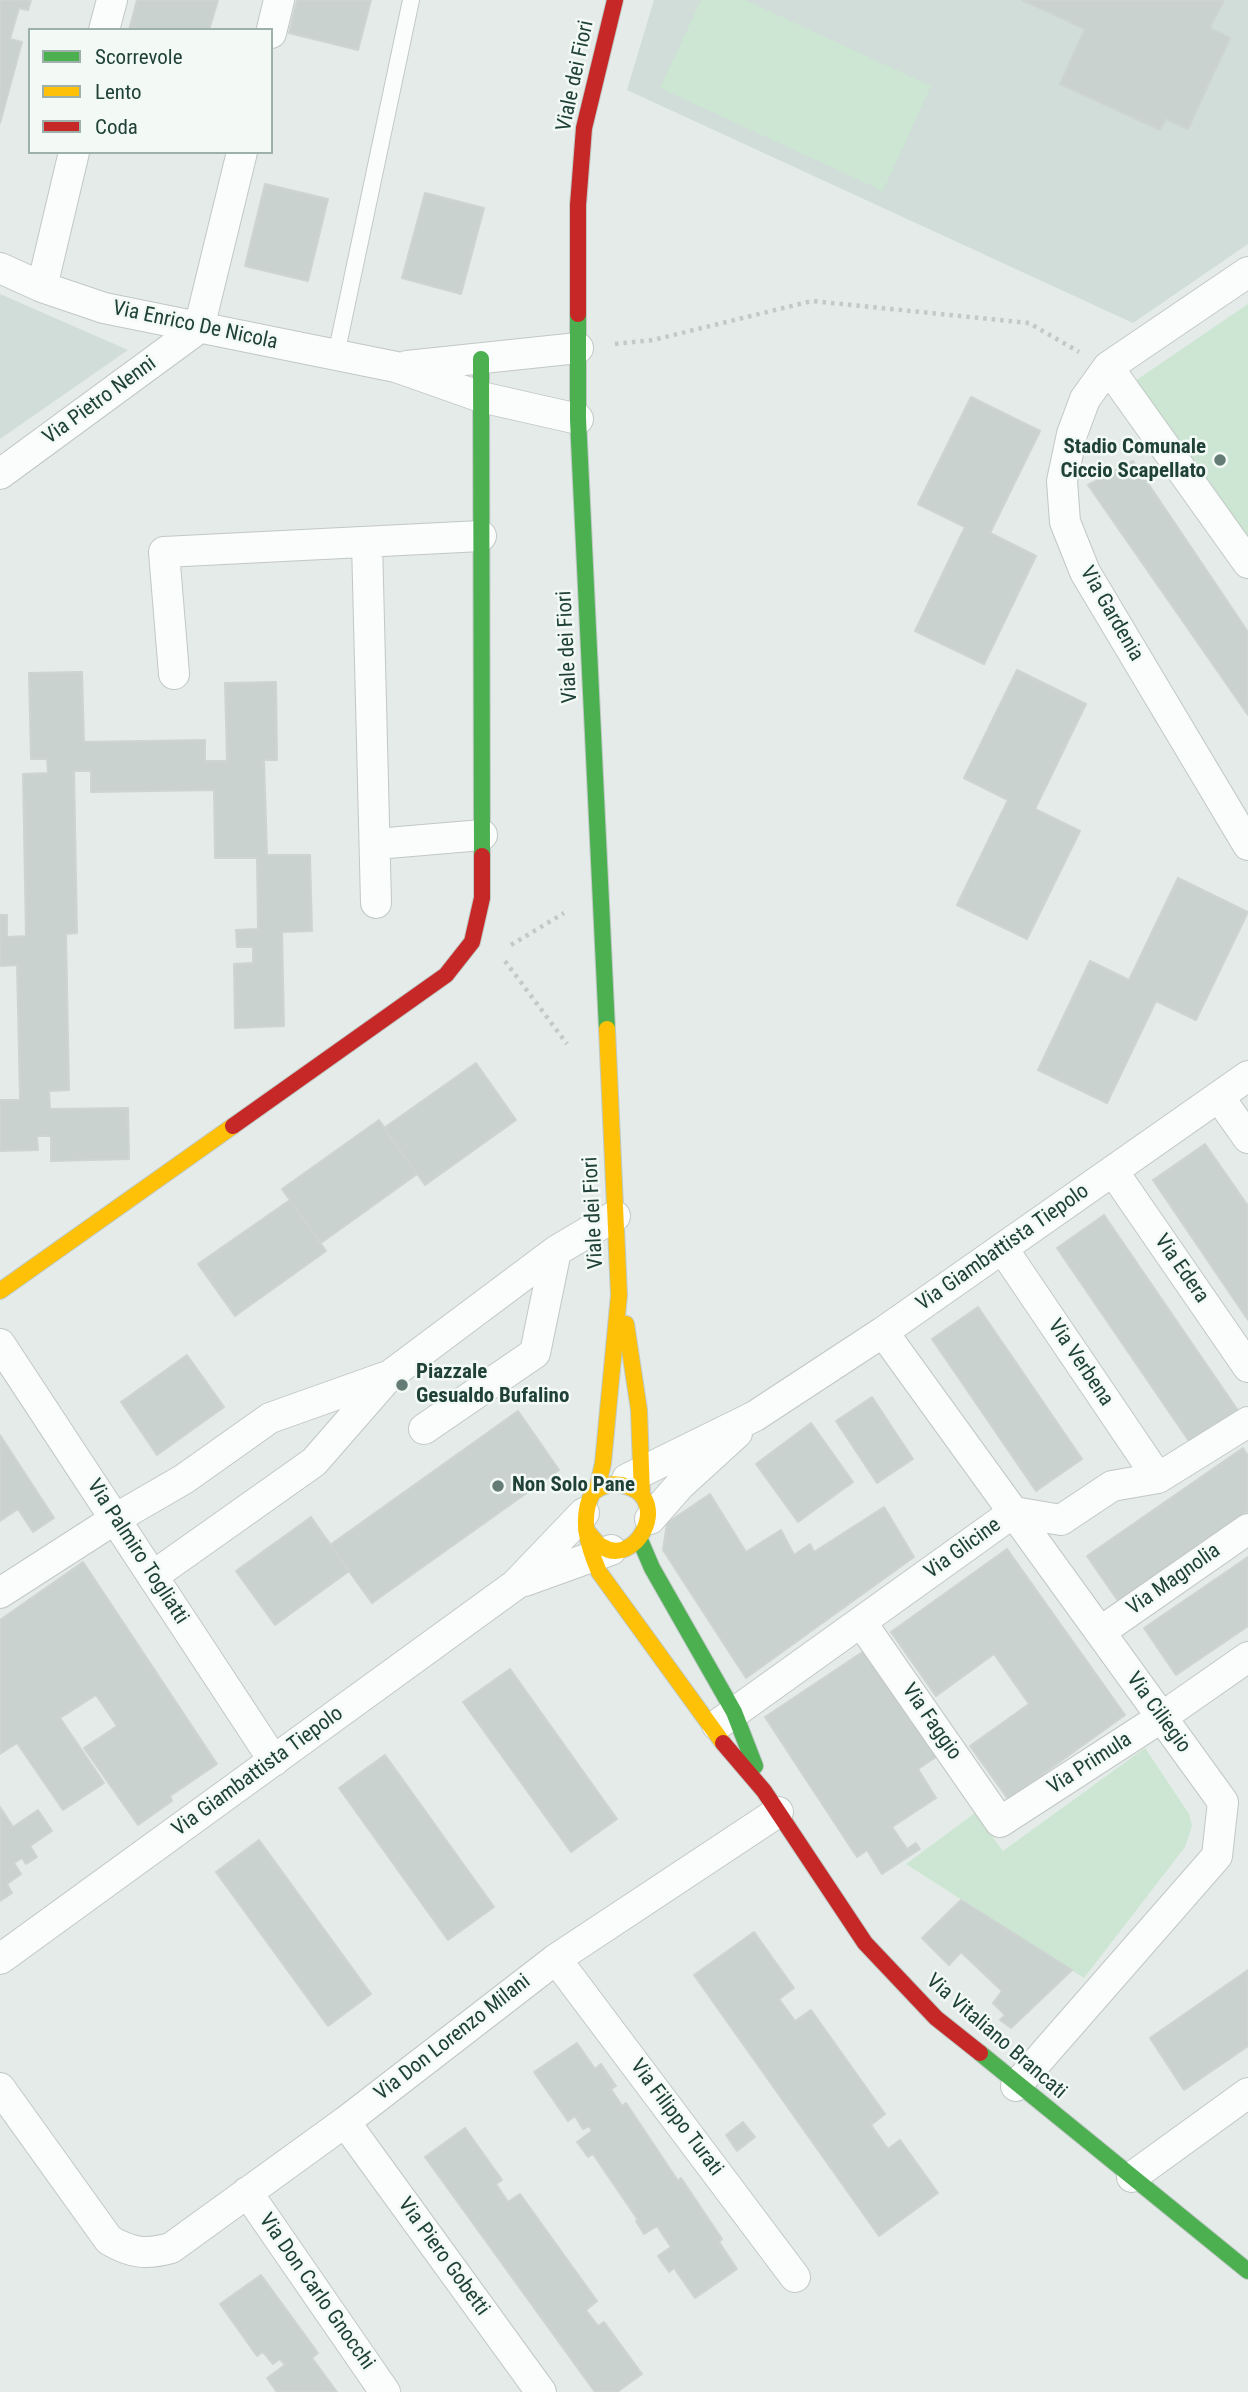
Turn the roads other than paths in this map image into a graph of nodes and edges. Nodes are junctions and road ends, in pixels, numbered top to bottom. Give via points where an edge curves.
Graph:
1 (112, 0) edge
2 (279, 0) edge
3 (411, 0) edge
4 (615, 0) edge
5 (105, 28) edge
6 (272, 28) edge
7 (74, 154) edge
8 (242, 154) edge
9 (0, 268) edge
10 (1248, 272) edge
11 (41, 287) junction
12 (199, 328) junction
13 (578, 348) junction
14 (336, 355) junction
15 (481, 359) junction
16 (396, 367) junction
17 (1108, 367) junction
18 (481, 397) junction
19 (578, 419) junction
20 (0, 474) edge
21 (481, 536) junction
22 (368, 542) junction
23 (1248, 563) edge
24 (174, 674) dead end
25 (482, 835) junction
26 (376, 844) junction
27 (1248, 845) edge
28 (376, 903) dead end
29 (1248, 1076) edge
30 (1219, 1097) junction
31 (1248, 1138) edge
32 (1113, 1171) junction
33 (615, 1216) junction
34 (1003, 1249) junction
35 (556, 1251) junction
36 (0, 1291) edge
37 (619, 1295) junction
38 (883, 1332) junction
39 (0, 1344) edge
40 (1248, 1367) edge
41 (389, 1376) junction
42 (755, 1416) junction
43 (642, 1419) junction
44 (1248, 1422) edge
45 (424, 1429) dead end
46 (687, 1447) junction
47 (1158, 1478) junction
48 (1014, 1513) junction
49 (616, 1514) junction
50 (115, 1519) junction
51 (1248, 1529) edge
52 (153, 1576) junction
53 (515, 1585) junction
54 (0, 1593) edge
55 (861, 1622) junction
56 (1100, 1632) junction
57 (1248, 1657) edge
58 (1162, 1717) junction
59 (722, 1721) junction
60 (274, 1761) junction
61 (771, 1801) junction
62 (1000, 1822) joint
63 (0, 1959) edge
64 (556, 1959) junction
65 (1016, 2086) junction
66 (0, 2088) edge
67 (1248, 2093) edge
68 (345, 2122) junction
69 (1132, 2177) junction
70 (247, 2192) junction
71 (1245, 2264) edge
72 (795, 2277) dead end
73 (385, 2392) edge
74 (541, 2392) edge

1 - 5 street
2 - 6 street
3 - 14 lane
4 - 13 street, Viale dei Fiori via 584,128 578,205
7 - 11 street
8 - 12 street
9 - 11 street, Via Enrico De Nicola
10 - 17 street
11 - 12 street, Via Enrico De Nicola via 104,307
12 - 14 street, Via Enrico De Nicola
12 - 20 street, Via Pietro Nenni
13 - 15 street
13 - 19 street, Viale dei Fiori
14 - 16 street, Via Enrico De Nicola
15 - 16 street
15 - 18 street
16 - 18 street
17 - 23 street
17 - 27 street, Via Gardenia via 1085,399 1072,434 1062,481 1065,522 1084,572
18 - 19 street
18 - 21 street
19 - 33 street, Viale dei Fiori
21 - 22 street
21 - 25 street
22 - 24 street via 164,552
22 - 26 street
25 - 26 street
25 - 36 street via 482,898 472,942 446,975
26 - 28 street
29 - 30 street, Via Giambattista Tiepolo
30 - 31 street
30 - 32 street, Via Giambattista Tiepolo
32 - 34 street, Via Giambattista Tiepolo
32 - 40 street, Via Edera
33 - 35 street
33 - 37 street, Viale dei Fiori
34 - 38 street, Via Giambattista Tiepolo
34 - 47 street, Via Verbena
35 - 41 street
35 - 45 street via 535,1353
37 - 43 street via 636,1367
37 - 49 street via 603,1463
38 - 42 street, Via Giambattista Tiepolo
38 - 48 street, Via Ciliegio
39 - 50 street, Via Palmiro Togliatti
41 - 50 street via 270,1418 184,1479
41 - 52 street via 314,1462
42 - 46 street
42 - 49 street via 679,1486
43 - 46 street via 660,1444
43 - 49 street
44 - 47 street, Via Glicine
46 - 49 street
47 - 48 street, Via Glicine via 1112,1486 1060,1520
48 - 55 street, Via Glicine
48 - 56 street, Via Ciliegio
49 - 53 street
49 - 53 street
49 - 59 street via 652,1568
49 - 59 street via 615,1595
50 - 52 street, Via Palmiro Togliatti
50 - 54 street
51 - 56 street, Via Magnolia
52 - 60 street, Via Palmiro Togliatti
53 - 60 street, Via Giambattista Tiepolo
55 - 59 street, Via Glicine
55 - 62 street, Via Faggio
56 - 58 street, Via Ciliegio
57 - 58 street, Via Primula
58 - 62 street, Via Primula
58 - 65 street, Via Ciliegio via 1223,1802 1217,1856
59 - 61 street
59 - 61 street
60 - 63 street, Via Giambattista Tiepolo
61 - 64 street, Via Don Lorenzo Milani
61 - 65 street, Via Vitaliano Brancati via 865,1943 936,2018
64 - 68 street, Via Don Lorenzo Milani
64 - 72 street, Via Filippo Turati
65 - 69 street, Via Vitaliano Brancati
66 - 70 street, Via Don Lorenzo Milani via 109,2240 128,2251 149,2254 171,2248
67 - 69 street
68 - 70 street, Via Don Lorenzo Milani
68 - 74 street, Via Piero Gobetti
69 - 71 street, Via Vitaliano Brancati
70 - 73 street, Via Don Carlo Gnocchi

